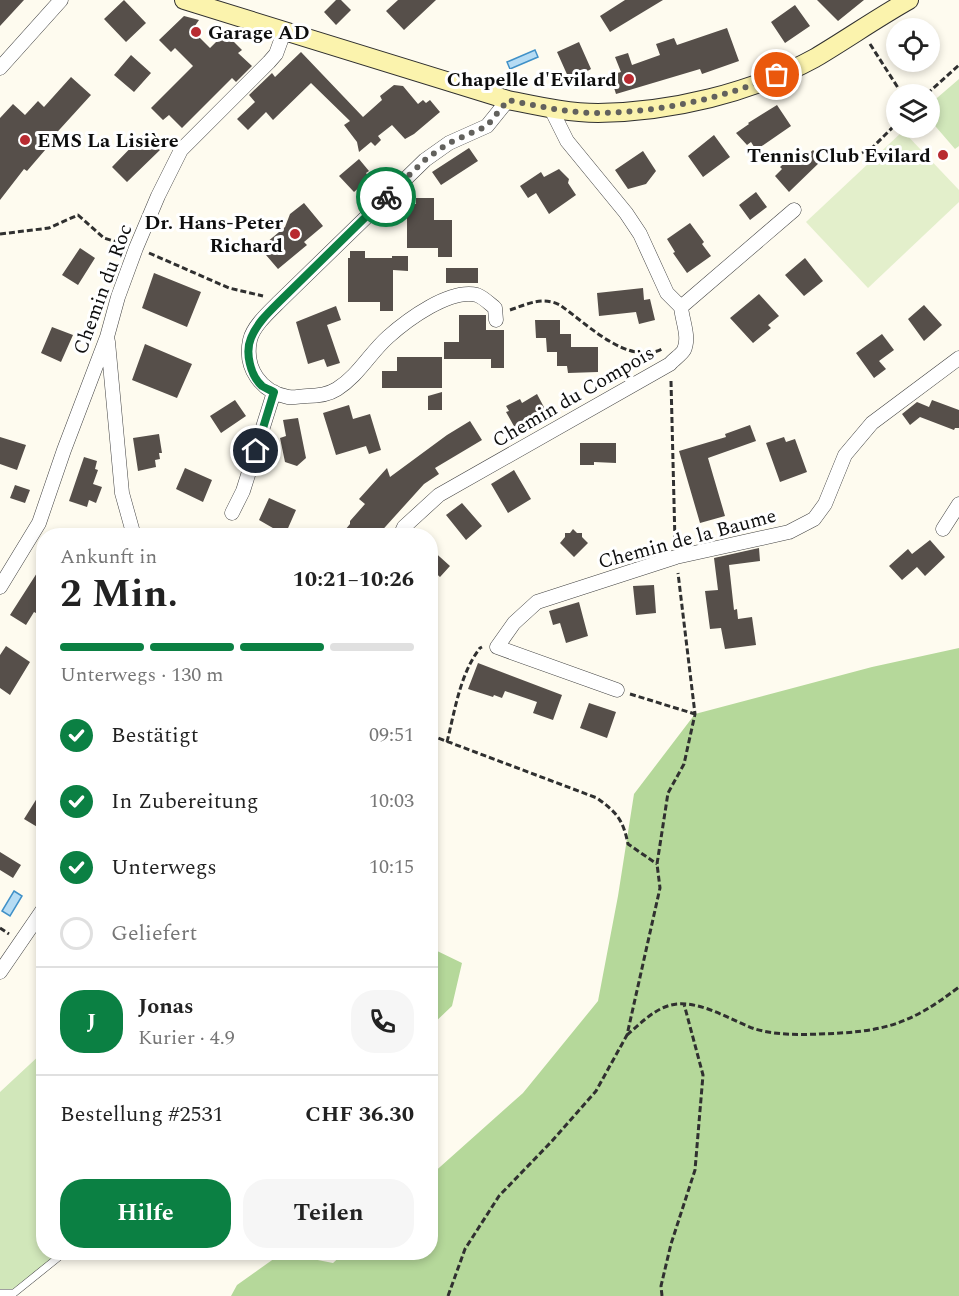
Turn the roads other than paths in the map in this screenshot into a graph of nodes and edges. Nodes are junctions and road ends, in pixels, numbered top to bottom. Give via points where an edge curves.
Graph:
1 (61, 0) edge
2 (184, 0) edge
3 (901, 2) edge
4 (284, 32) junction
5 (0, 68) edge
6 (508, 100) junction
7 (551, 109) junction
8 (794, 210) dead end
9 (681, 307) junction
10 (495, 314) road end
11 (107, 337) junction
12 (959, 358) edge
13 (274, 392) junction
14 (959, 504) edge
15 (232, 513) dead end
16 (132, 528) edge
17 (404, 528) edge
18 (943, 529) dead end
19 (0, 587) edge
20 (617, 690) road end
21 (36, 920) edge
22 (0, 972) edge
23 (55, 1260) edge
24 (0, 1293) edge

1 - 5 street
2 - 4 street
3 - 7 street via 814,58 730,92 646,110 597,113
4 - 6 street
4 - 11 street, Chemin du Roc via 276,54 182,150 136,248
6 - 7 street
6 - 13 street via 487,126 449,143 425,160 263,319 250,339 249,358 262,386
7 - 9 street, Chemin du Compois via 567,141 640,234 667,293
8 - 9 street
9 - 17 street, Chemin du Compois via 687,333 684,349 670,364 439,495
10 - 13 street via 477,295 454,296 427,309 387,337 336,390 289,397
11 - 16 street via 122,493
11 - 19 street, Chemin du Roc via 39,523
12 - 20 street, Chemin de la Baume via 872,423 845,455 825,504 814,519 789,532 676,557 537,602 514,623 497,647
13 - 15 street via 243,491
14 - 18 street
21 - 22 street
23 - 24 lane via 14,1293

